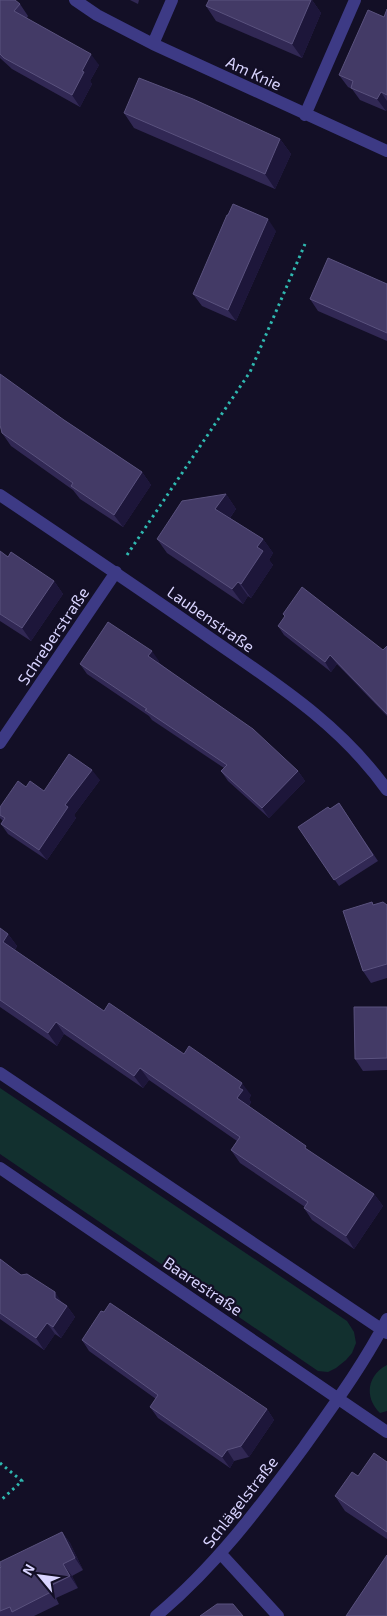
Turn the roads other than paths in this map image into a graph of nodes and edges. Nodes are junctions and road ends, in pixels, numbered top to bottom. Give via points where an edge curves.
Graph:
1 (75, 0) edge
2 (172, 0) edge
3 (355, 0) edge
4 (152, 44) junction
5 (305, 114) junction
6 (387, 151) edge
7 (0, 495) edge
8 (116, 572) junction
9 (0, 743) edge
10 (387, 790) edge
11 (0, 1073) edge
12 (0, 1168) edge
13 (385, 1327) edge
14 (338, 1398) junction
15 (387, 1432) edge
16 (221, 1554) junction
17 (156, 1616) edge
18 (278, 1616) edge

1 - 4 street, Am Knie
2 - 4 street
3 - 5 street
4 - 5 street, Am Knie
5 - 6 street, Am Knie
7 - 8 street, Laubenstraße
8 - 9 street, Schreberstraße
8 - 10 street, Laubenstraße via 324,720 351,746
11 - 13 street
12 - 14 street, Baarestraße
13 - 14 street
14 - 15 street, Baarestraße
14 - 16 street, Schlägelstraße
16 - 17 street, Schlägelstraße via 183,1594
16 - 18 street

